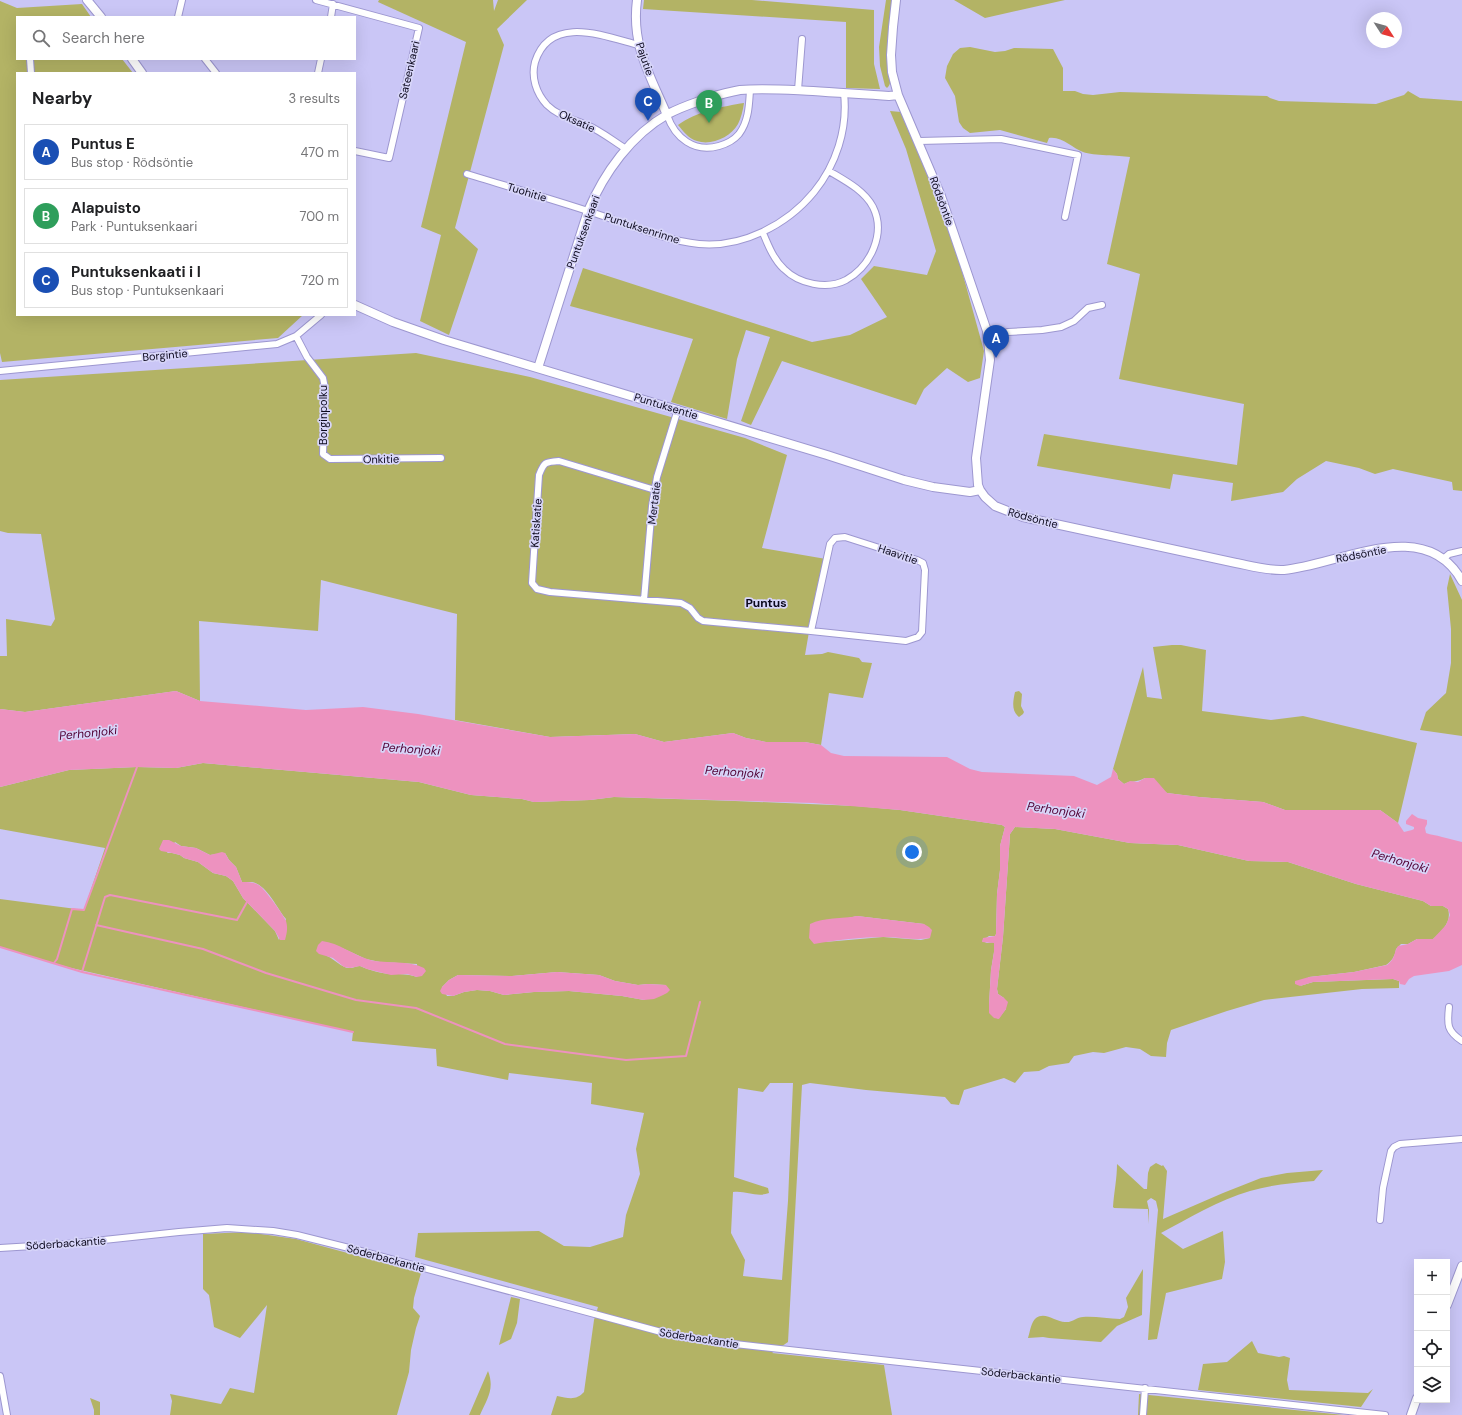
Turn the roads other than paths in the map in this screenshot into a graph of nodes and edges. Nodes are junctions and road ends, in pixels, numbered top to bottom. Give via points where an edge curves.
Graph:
1 (87, 0) edge
2 (182, 0) edge
3 (316, 0) edge
4 (637, 0) edge
5 (896, 0) edge
6 (334, 4) junction
7 (100, 16) edge
8 (178, 16) edge
9 (330, 16) edge
10 (802, 39) dead end
11 (638, 44) junction
12 (30, 60) edge
13 (133, 60) edge
14 (206, 60) edge
15 (321, 60) edge
16 (31, 72) edge
17 (141, 72) edge
18 (215, 72) edge
19 (318, 72) edge
20 (750, 90) junction
21 (798, 90) junction
22 (844, 93) junction
23 (898, 95) junction
24 (667, 115) junction
25 (919, 142) junction
26 (626, 149) junction
27 (356, 151) edge
28 (829, 171) junction
29 (467, 174) dead end
30 (588, 211) junction
31 (1064, 218) dead end
32 (763, 233) junction
33 (356, 305) edge
34 (1102, 305) dead end
35 (320, 316) edge
36 (296, 336) junction
37 (988, 340) junction
38 (538, 368) junction
39 (0, 371) edge
40 (678, 410) junction
41 (323, 454) joint
42 (441, 458) dead end
43 (655, 490) junction
44 (980, 490) junction
45 (1462, 551) edge
46 (1443, 559) junction
47 (1462, 581) edge
48 (644, 600) junction
49 (811, 631) junction
50 (1449, 1007) dead end
51 (1462, 1041) edge
52 (1462, 1139) edge
53 (1380, 1220) dead end
54 (0, 1248) edge
55 (1462, 1266) edge
56 (1450, 1296) edge
57 (0, 1376) edge
58 (1145, 1388) junction
59 (1415, 1403) edge
60 (7, 1415) edge
61 (1142, 1415) edge
62 (1385, 1415) edge
63 (1411, 1415) edge

1 - 7 street
2 - 8 street
3 - 6 street, Sateenkaari
4 - 11 street, Pajutie
5 - 23 street, Rödsöntie via 891,55
6 - 9 street
6 - 27 street, Sateenkaari via 419,28 389,158
10 - 21 street
11 - 24 street, Pajutie
11 - 26 street, Oksatie via 581,31 560,34 540,52 534,68 536,87 540,96 554,111 600,131
12 - 16 street
13 - 17 street
14 - 18 street
15 - 19 street
20 - 21 street, Puntuksenkaari
20 - 24 street, Puntuksenkaari via 721,94
20 - 24 street via 743,127 734,139 725,144 707,148 694,145 676,132
21 - 22 street, Puntuksenkaari
22 - 23 street, Puntuksenkaari
22 - 28 street, Puntuksenrinne via 844,124
23 - 25 street, Rödsöntie
24 - 26 street, Puntuksenkaari
25 - 31 street via 1001,139 1078,155
25 - 37 street, Rödsöntie via 941,196
26 - 30 street, Puntuksenkaari via 604,180
28 - 32 street, Puntuksenrinne via 802,204
28 - 32 street via 866,198 873,207 876,217 878,228 874,250 856,274 845,280 821,285 797,278 776,260
29 - 30 street, Tuohitie
30 - 32 street, Puntuksenrinne via 667,238 700,244 715,244
30 - 38 street, Puntuksenkaari
33 - 38 street, Puntuksentie via 416,330
34 - 37 street via 1088,308 1074,321 1061,327 1008,332
35 - 36 street, Borgintie
36 - 39 street, Borgintie via 277,344
36 - 41 street, Borginpolku via 307,357 323,378
37 - 44 street, Rödsöntie via 990,360 976,458
38 - 40 street, Puntuksentie
40 - 43 street, Mertatie
40 - 44 street, Puntuksentie via 904,480 970,492
41 - 42 street, Onkitie via 330,459
43 - 48 street, Mertatie
43 - 48 street, Katiskatie via 559,461 548,462 542,466 539,475 532,583 537,589
44 - 46 street, Rödsöntie via 995,506 1022,517 1236,564 1284,570 1364,551 1403,547 1425,550
45 - 46 street via 1449,554
46 - 47 street, Rödsöntie via 1458,573
48 - 49 street, Haavitie via 681,603 703,621
49 - 49 street, Haavitie via 906,641 918,637 922,632 925,570 923,563 845,537 835,538 830,544
50 - 51 street via 1449,1029
52 - 53 street via 1400,1144 1394,1147 1383,1188
54 - 58 street, Söderbackantie via 226,1228 273,1231 357,1250 676,1336
55 - 56 street
57 - 60 street
58 - 61 street
58 - 62 street, Söderbackantie
59 - 63 street

